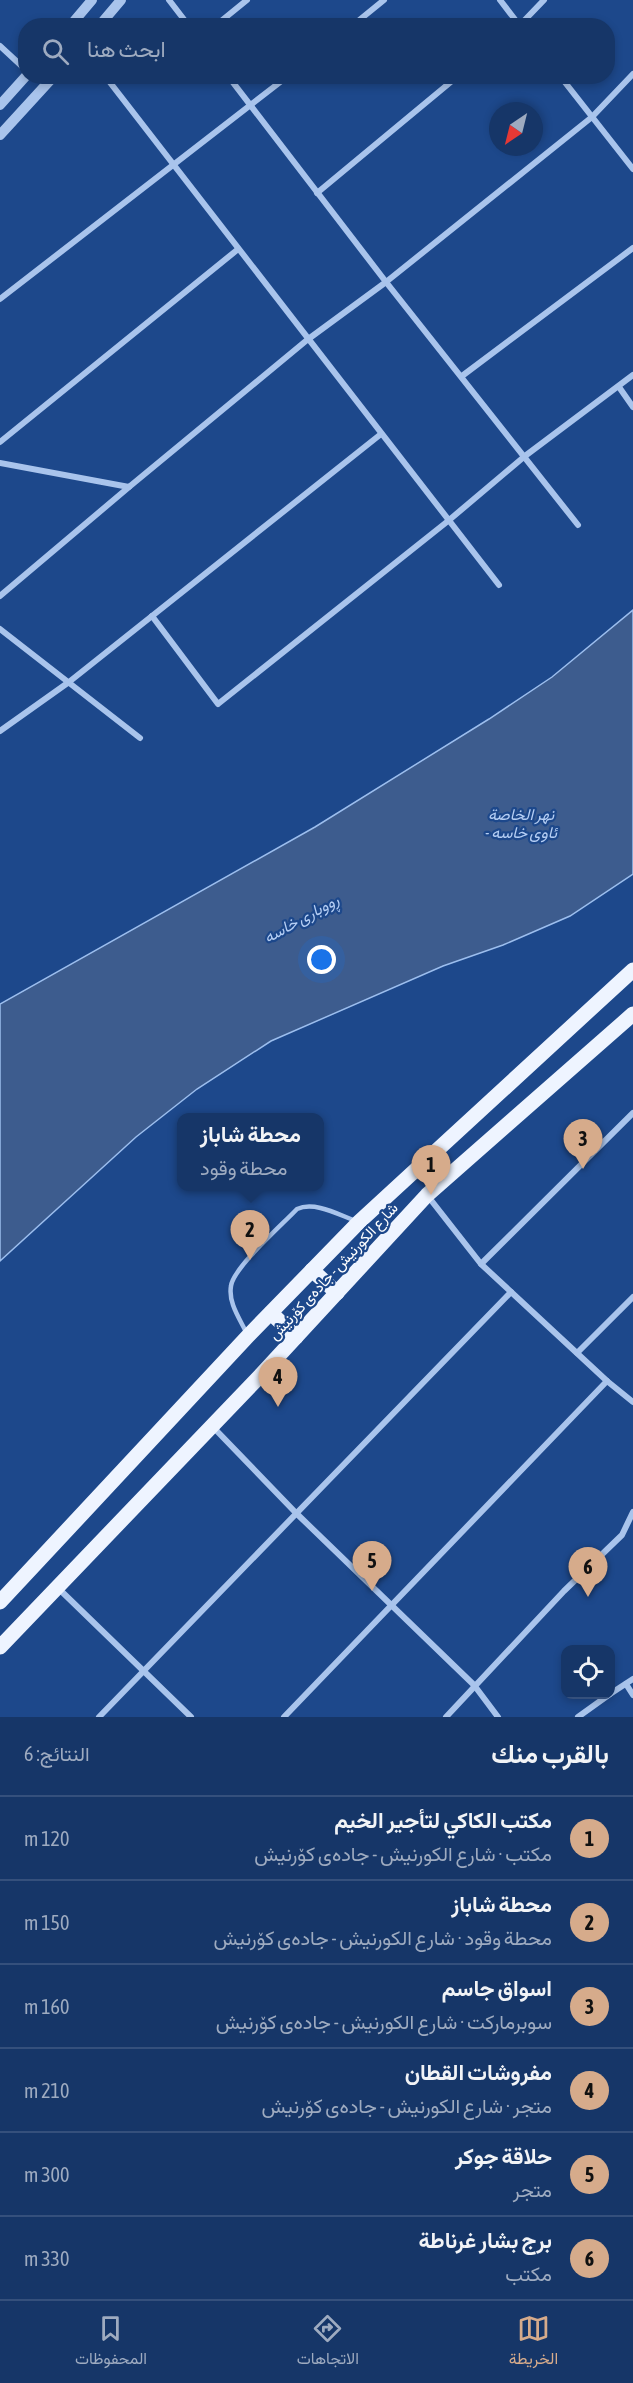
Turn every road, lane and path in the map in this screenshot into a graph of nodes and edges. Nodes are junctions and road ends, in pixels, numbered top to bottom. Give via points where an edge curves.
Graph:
1 (92, 0) edge
2 (121, 0) edge
3 (169, 0) edge
4 (247, 0) edge
5 (384, 0) edge
6 (500, 0) edge
7 (544, 0) edge
8 (77, 18) edge
9 (106, 18) edge
10 (183, 18) edge
11 (225, 18) edge
12 (362, 18) edge
13 (514, 18) edge
14 (527, 18) edge
15 (0, 46) edge
16 (18, 63) edge
17 (633, 74) edge
18 (19, 84) edge
19 (46, 84) edge
20 (111, 84) edge
21 (234, 84) edge
22 (278, 84) edge
23 (448, 84) edge
24 (566, 84) edge
25 (0, 105) edge
26 (250, 107) junction
27 (592, 117) junction
28 (2, 129) edge
29 (173, 165) junction
30 (633, 169) edge
31 (317, 194) junction
32 (633, 248) edge
33 (237, 250) junction
34 (386, 282) junction
35 (0, 299) edge
36 (307, 340) junction
37 (633, 375) edge
38 (462, 376) junction
39 (619, 387) junction
40 (633, 406) edge
41 (381, 434) junction
42 (0, 442) edge
43 (525, 456) junction
44 (0, 463) edge
45 (129, 487) junction
46 (448, 521) junction
47 (579, 525) dead end
48 (500, 585) dead end
49 (0, 596) edge
50 (152, 616) junction
51 (0, 629) edge
52 (69, 682) junction
53 (0, 731) edge
54 (140, 738) dead end
55 (633, 970) edge
56 (633, 1014) edge
57 (633, 1113) edge
58 (427, 1195) junction
59 (359, 1222) junction
60 (481, 1264) junction
61 (312, 1270) junction
62 (511, 1292) junction
63 (337, 1293) junction
64 (633, 1297) edge
65 (271, 1313) junction
66 (248, 1336) junction
67 (296, 1337) junction
68 (577, 1353) junction
69 (607, 1381) junction
70 (633, 1402) edge
71 (213, 1426) junction
72 (633, 1512) edge
73 (296, 1513) junction
74 (57, 1588) junction
75 (0, 1602) edge
76 (392, 1606) junction
77 (0, 1647) edge
78 (143, 1671) junction
79 (633, 1679) edge
80 (626, 1684) junction
81 (474, 1685) junction
82 (615, 1691) edge
83 (633, 1695) edge
84 (603, 1699) edge
85 (99, 1717) edge
86 (191, 1717) edge
87 (284, 1717) edge
88 (446, 1717) edge
89 (498, 1717) edge
90 (578, 1717) edge

1 - 8 street
2 - 9 street
3 - 10 street
4 - 11 street
5 - 12 street
6 - 13 street
7 - 14 street
15 - 16 street
17 - 27 street
18 - 25 street
19 - 28 street
20 - 29 street
21 - 26 street
22 - 26 street
23 - 31 street
24 - 27 street
26 - 29 street
26 - 31 street
27 - 30 street
27 - 34 street
29 - 33 street
29 - 35 street
31 - 34 street
32 - 38 street
33 - 36 street
33 - 42 street
34 - 36 street
34 - 38 street
36 - 41 street
36 - 45 street
37 - 39 street
38 - 43 street
39 - 40 street
39 - 43 street
41 - 46 street
41 - 50 street
43 - 46 street
43 - 47 street
44 - 45 street
45 - 49 street
46 - 48 street
46 - 50 street via 218,704
50 - 52 street
51 - 52 street
52 - 53 street
52 - 54 street
55 - 59 main road, شارع الكورنيش - جادەی کۆرنیش
56 - 58 main road, شارع الكورنيش - جادەی کۆرنیش
57 - 60 street
58 - 60 street
58 - 63 main road, شارع الكورنيش - جادەی کۆرنیش
59 - 61 main road, شارع الكورنيش - جادەی کۆرنیش
59 - 66 lane via 305,1206 297,1209 236,1272 231,1286 233,1306
60 - 62 street
61 - 63 main road
61 - 65 main road, شارع الكورنيش - جادەی کۆرنیش
62 - 68 street
62 - 73 street
63 - 67 main road, شارع الكورنيش - جادەی کۆرنیش
64 - 68 street
65 - 66 main road, شارع الكورنيش - جادەی کۆرنیش
65 - 67 main road
66 - 75 main road, شارع الكورنيش - جادەی کۆرنیش
67 - 71 main road, شارع الكورنيش - جادەی کۆرنیش
68 - 69 street
69 - 70 street
69 - 76 street
71 - 73 street
71 - 74 main road, شارع الكورنيش - جادەی کۆرنیش
72 - 81 street via 622,1535
73 - 76 street
73 - 78 street
74 - 77 main road, شارع الكورنيش - جادەی کۆرنیش
74 - 78 street
76 - 81 street
76 - 87 street
78 - 85 street
78 - 86 street
79 - 80 street
80 - 82 street
80 - 83 street
81 - 88 street
81 - 89 street
84 - 90 street

